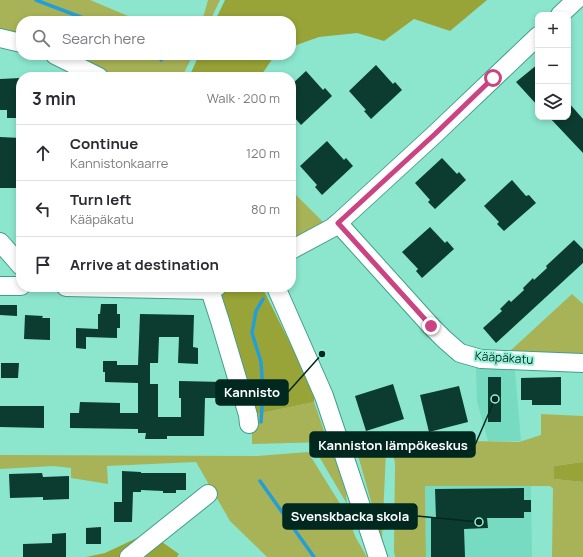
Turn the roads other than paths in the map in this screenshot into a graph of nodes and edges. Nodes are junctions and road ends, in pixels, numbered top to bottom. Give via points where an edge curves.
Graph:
1 (576, 0) edge
2 (563, 12) edge
3 (0, 38) edge
4 (535, 39) edge
5 (16, 42) edge
6 (65, 60) edge
7 (88, 72) edge
8 (338, 223) junction
9 (0, 242) edge
10 (296, 247) edge
11 (16, 260) edge
12 (0, 286) edge
13 (16, 286) edge
14 (214, 292) edge
15 (278, 292) edge
16 (583, 363) edge
17 (248, 424) dead end
18 (208, 494) dead end
19 (129, 557) edge
20 (378, 557) edge

1 - 2 street
3 - 5 street
4 - 8 street
6 - 7 street
8 - 10 street
8 - 16 street, Kääpäkatu via 410,304 460,353 481,359
9 - 11 street
12 - 13 street
14 - 17 street via 246,408
15 - 20 street via 324,396
18 - 19 street

